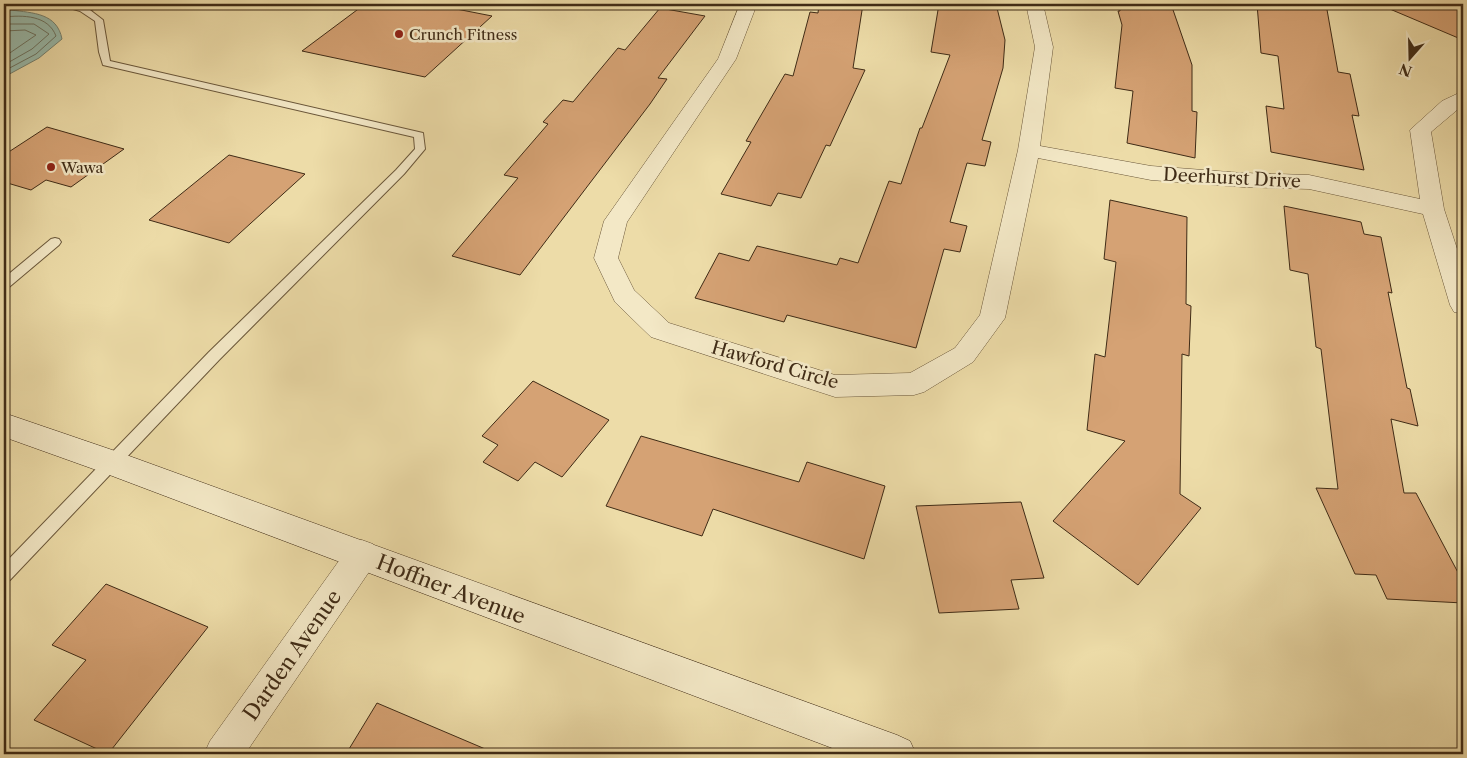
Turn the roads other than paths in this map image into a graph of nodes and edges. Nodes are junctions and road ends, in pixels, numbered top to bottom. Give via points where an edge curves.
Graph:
1 (66, 4) edge
2 (101, 4) edge
3 (748, 4) edge
4 (1034, 4) edge
5 (83, 9) junction
6 (1463, 97) edge
7 (1029, 150) junction
8 (1433, 209) junction
9 (55, 242) dead end
10 (4, 285) edge
11 (1463, 305) edge
12 (4, 425) edge
13 (110, 462) junction
14 (362, 555) junction
15 (4, 575) edge
16 (891, 753) edge
17 (223, 754) edge

1 - 5 lane
2 - 5 lane
3 - 7 street, Hawford Circle via 727,59 616,222 606,258 624,296 660,330 835,386 914,384 964,355 992,318
4 - 7 street, Hawford Circle via 1044,47
5 - 13 lane via 98,20 103,35 101,50 106,63 418,135 420,149
6 - 8 street via 1420,130
7 - 8 street, Deerhurst Drive via 1151,173 1309,182
8 - 11 street
9 - 10 lane
12 - 13 street, Hoffner Avenue
13 - 14 street, Hoffner Avenue
13 - 15 lane
14 - 16 street, Hoffner Avenue
14 - 17 street, Darden Avenue

